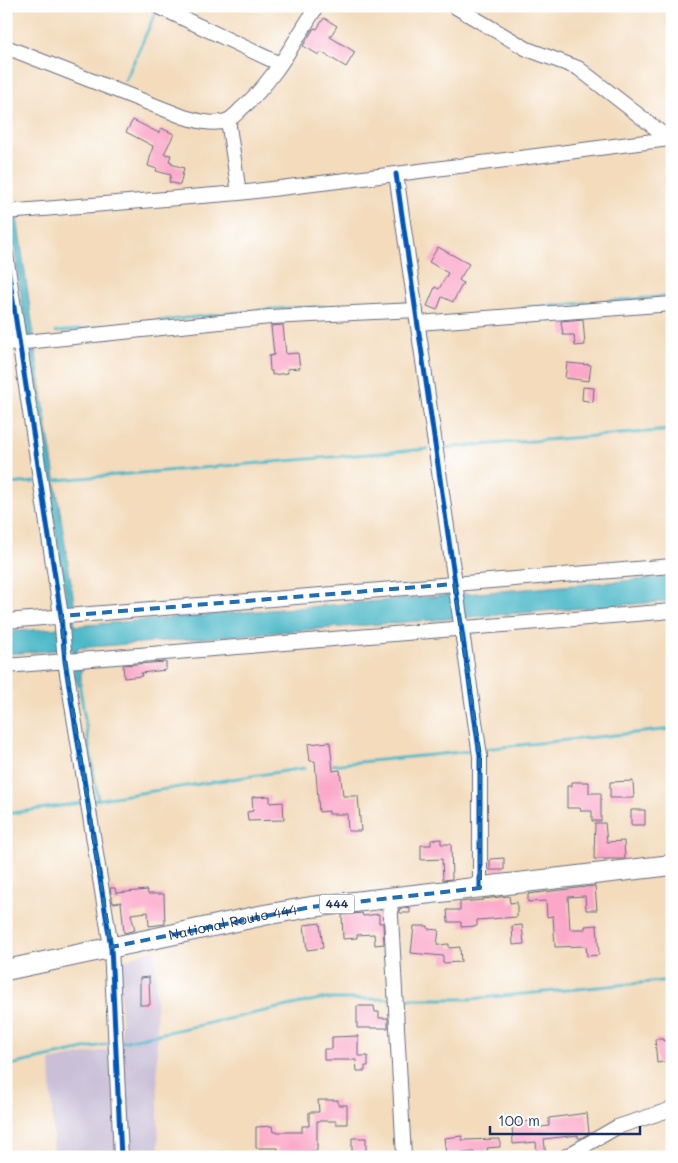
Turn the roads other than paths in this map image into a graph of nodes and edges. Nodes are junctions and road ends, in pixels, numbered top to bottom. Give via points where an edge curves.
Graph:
1 (157, 6) edge
2 (317, 6) edge
3 (454, 6) edge
4 (6, 47) edge
5 (280, 64) junction
6 (228, 120) junction
7 (671, 138) edge
8 (396, 174) junction
9 (239, 193) junction
10 (6, 212) edge
11 (6, 255) edge
12 (672, 304) edge
13 (417, 316) junction
14 (21, 342) edge
15 (672, 566) edge
16 (454, 587) junction
17 (672, 611) edge
18 (67, 618) junction
19 (6, 621) edge
20 (460, 624) junction
21 (70, 659) junction
22 (6, 666) edge
23 (672, 865) edge
24 (480, 888) junction
25 (390, 898) junction
26 (111, 948) junction
27 (6, 970) edge
28 (672, 1109) edge
29 (121, 1157) edge
30 (404, 1157) edge
31 (565, 1157) edge

1 - 5 street
2 - 5 street
3 - 7 street via 527,49 578,68
4 - 6 street via 184,117 205,122
5 - 6 street via 250,102
6 - 9 street
7 - 8 street
8 - 9 street
8 - 13 street
9 - 10 street
11 - 14 street
12 - 13 street
13 - 14 street via 270,317
13 - 16 street
14 - 18 street
15 - 16 street
16 - 18 street
16 - 20 street
17 - 20 street
18 - 19 street
18 - 21 street
20 - 21 street
20 - 24 street via 480,756
21 - 22 street
21 - 26 street
23 - 24 highway, National Route 444 / 444
24 - 25 highway, National Route 444 / 444
25 - 26 highway, National Route 444 / 444 via 264,915
25 - 30 street
26 - 27 highway, National Route 444 / 444
26 - 29 street
28 - 31 street via 617,1127

